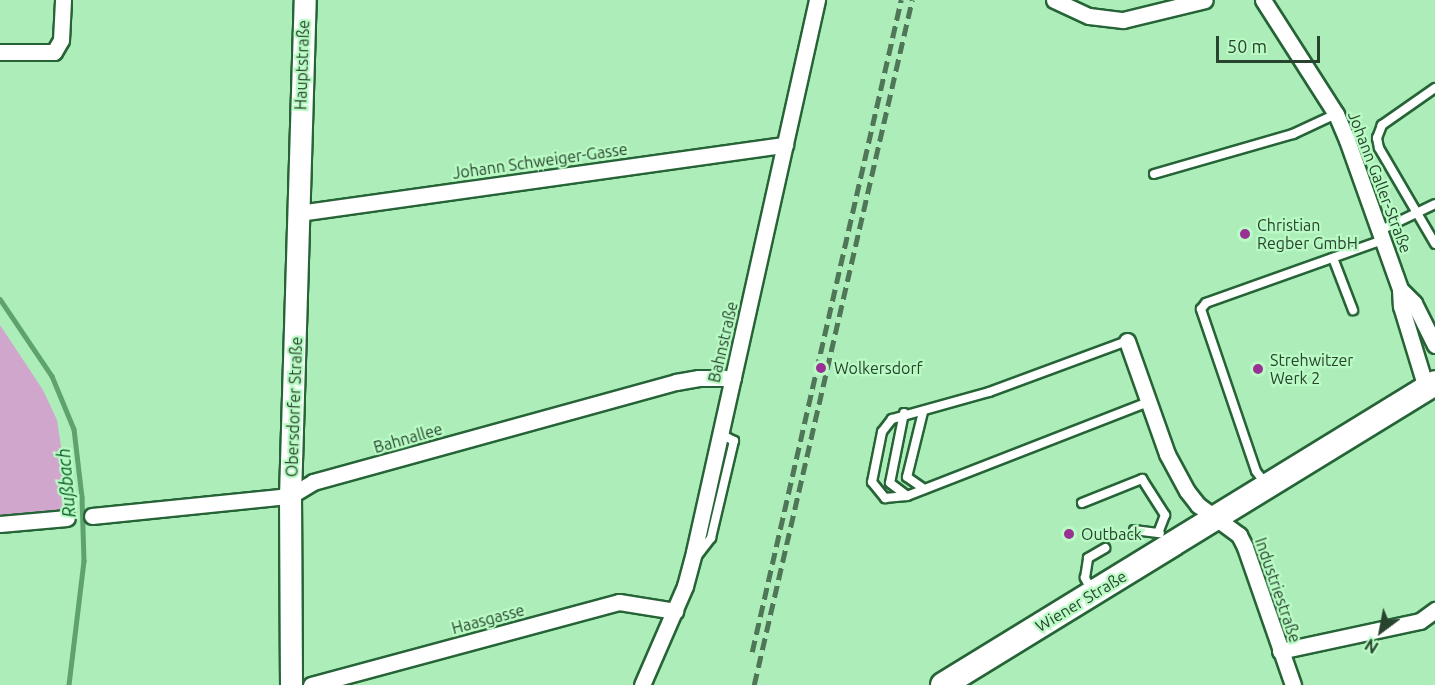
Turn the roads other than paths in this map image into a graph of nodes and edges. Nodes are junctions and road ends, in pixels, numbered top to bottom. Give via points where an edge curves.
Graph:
1 (63, 0) edge
2 (305, 0) edge
3 (817, 0) edge
4 (1054, 0) edge
5 (1205, 0) edge
6 (1263, 0) edge
7 (1161, 6) edge
8 (0, 52) edge
9 (1435, 88) edge
10 (1336, 114) junction
11 (300, 130) joint
12 (785, 145) junction
13 (1154, 174) dead end
14 (1435, 204) edge
15 (299, 213) junction
16 (1418, 213) junction
17 (1381, 236) junction
18 (1435, 244) edge
19 (1333, 258) junction
20 (1400, 289) junction
21 (1353, 310) dead end
22 (1430, 325) edge
23 (1127, 341) joint
24 (1435, 345) edge
25 (733, 378) junction
26 (1431, 386) edge
27 (1148, 402) junction
28 (924, 412) junction
29 (904, 413) junction
30 (1267, 486) junction
31 (924, 489) junction
32 (290, 496) junction
33 (907, 496) junction
34 (1082, 503) dead end
35 (92, 516) dead end
36 (1218, 516) junction
37 (67, 518) dead end
38 (0, 524) edge
39 (1134, 530) dead end
40 (1165, 538) junction
41 (1105, 548) dead end
42 (1093, 594) junction
43 (675, 610) junction
44 (1435, 610) edge
45 (1280, 651) junction
46 (291, 685) edge
47 (311, 685) edge
48 (642, 685) edge
49 (943, 685) edge
50 (1293, 685) edge

1 - 8 street via 61,40 54,52
2 - 11 main road, Hauptstraße
3 - 12 street, Bahnstraße
4 - 7 street via 1106,19 1142,18
5 - 7 street
6 - 10 street, Johann Galler-Straße
9 - 16 lane via 1382,125 1377,138 1379,148
10 - 13 lane via 1293,134
10 - 17 street, Johann Galler-Straße
11 - 15 main road, Obersdorfer Straße
12 - 15 street, Johann Schweiger-Gasse
12 - 25 street, Bahnstraße
14 - 16 lane
15 - 32 main road, Obersdorfer Straße
16 - 17 lane
16 - 18 lane
17 - 19 lane
17 - 20 street, Johann Galler-Straße
19 - 21 lane
19 - 30 lane via 1206,303 1201,309 1256,471
20 - 22 street, Johann Galler-Straße
20 - 26 street, Johann Galler-Straße via 1401,306
22 - 24 street, Johann Galler-Straße
23 - 27 street
23 - 28 lane
25 - 32 street, Bahnallee via 676,382 314,482
25 - 43 street, Bahnstraße via 721,434 717,481
26 - 30 main road, Wiener Straße
27 - 31 lane
27 - 36 street via 1167,453 1188,492 1198,505
28 - 29 lane
28 - 31 lane via 907,477
29 - 33 lane via 890,483 898,493
29 - 33 lane via 892,419 882,432 872,482 885,498
30 - 36 main road, Wiener Straße
31 - 33 lane
32 - 35 street, Bahnallee
32 - 46 main road, Obersdorfer Straße
34 - 40 lane via 1142,479 1165,515
36 - 40 main road, Wiener Straße
36 - 45 street, Industriestraße via 1239,535 1245,547
37 - 38 street
39 - 40 lane
40 - 42 main road, Wiener Straße
41 - 42 lane via 1088,558 1085,578
42 - 49 main road, Wiener Straße
43 - 47 street, Haasgasse via 619,602
43 - 48 street, Bahnstraße
44 - 45 street via 1420,621
45 - 50 street, Industriestraße

